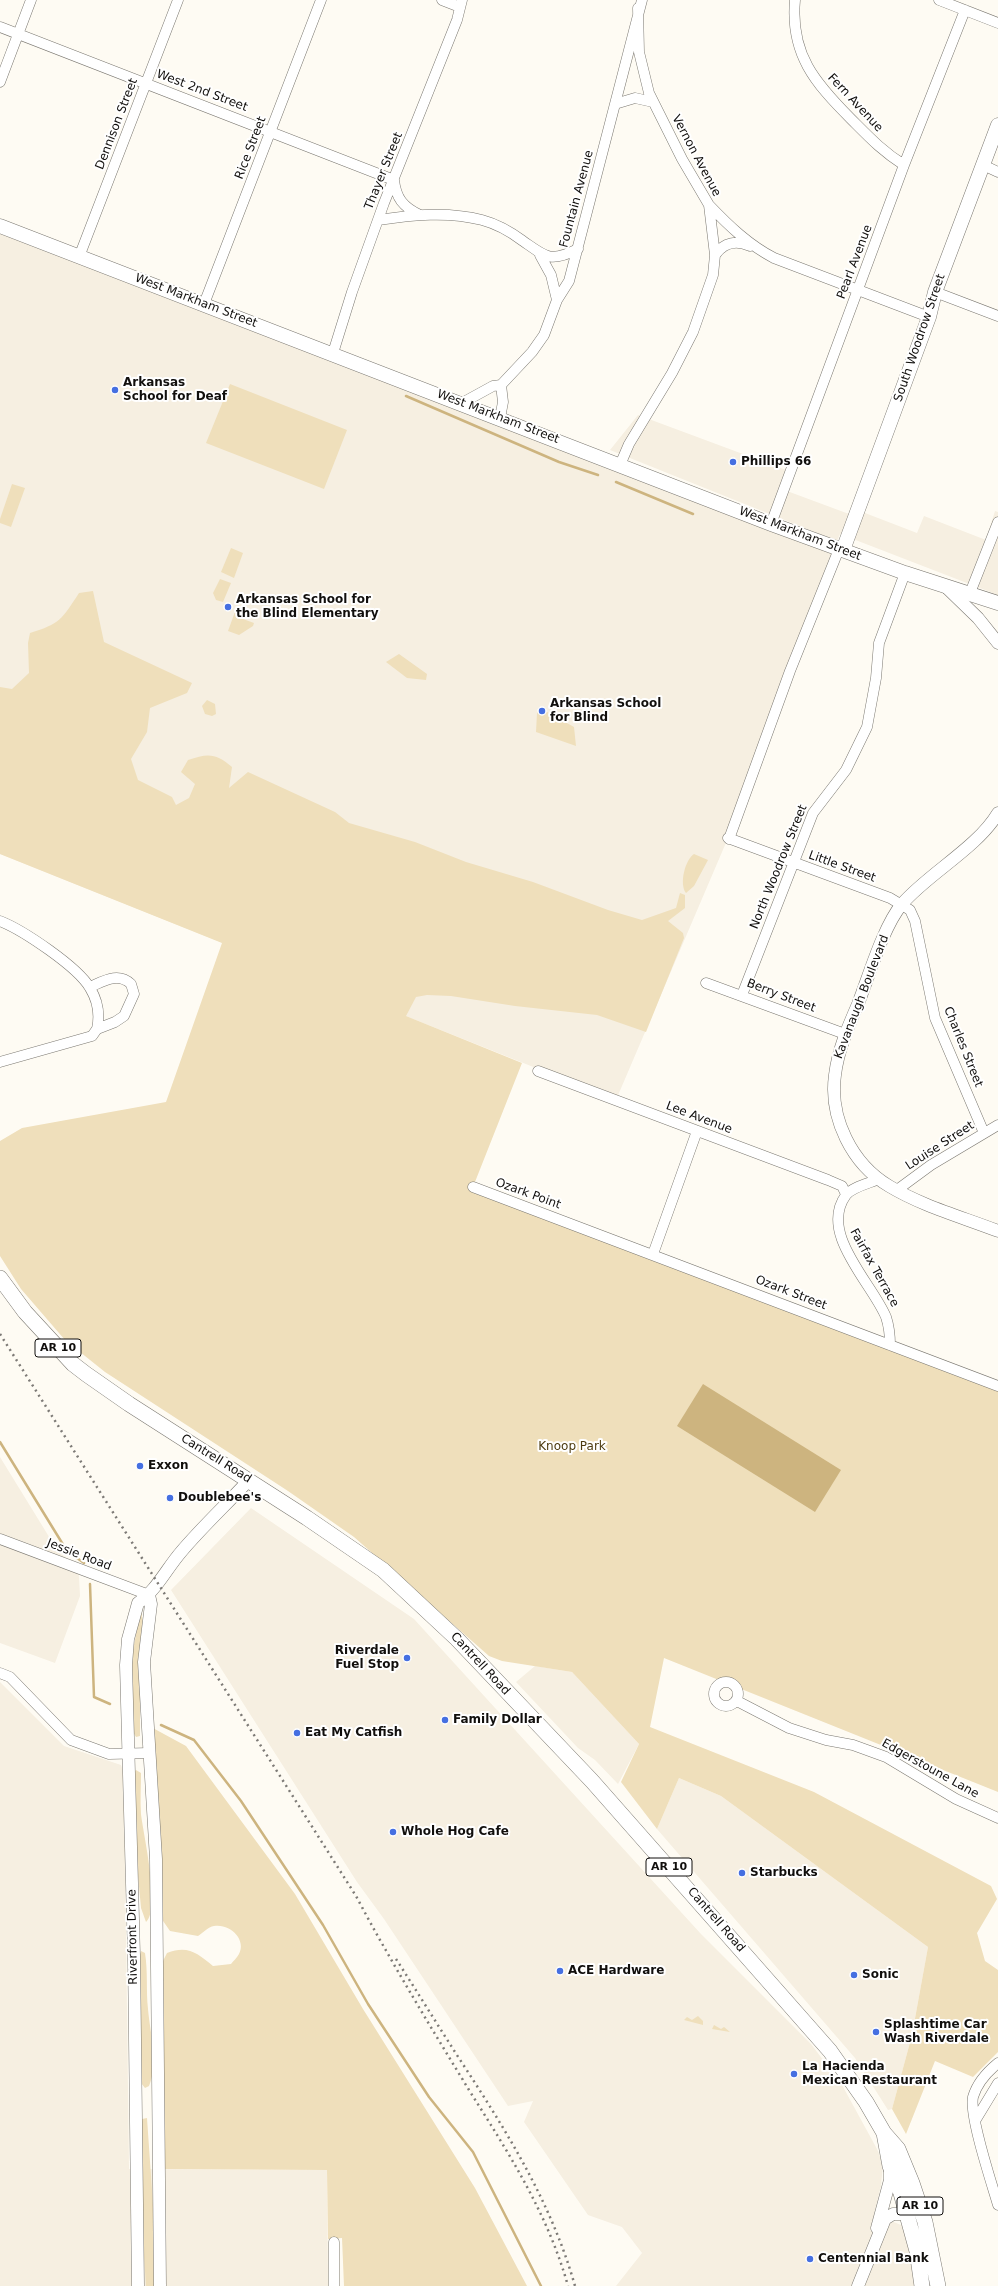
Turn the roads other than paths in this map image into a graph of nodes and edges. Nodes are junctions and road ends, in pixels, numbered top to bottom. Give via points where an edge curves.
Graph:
1 (31, 0) edge
2 (178, 0) edge
3 (321, 0) edge
4 (442, 0) edge
5 (795, 0) edge
6 (939, 0) edge
7 (461, 3) edge
8 (640, 4) edge
9 (965, 10) junction
10 (998, 24) edge
11 (0, 27) edge
12 (19, 34) junction
13 (0, 82) edge
14 (146, 84) junction
15 (653, 102) junction
16 (615, 104) junction
17 (998, 125) edge
18 (271, 132) junction
19 (904, 165) junction
20 (983, 165) junction
21 (998, 172) edge
22 (394, 180) junction
23 (709, 206) junction
24 (420, 215) junction
25 (378, 220) junction
26 (0, 226) edge
27 (578, 249) junction
28 (756, 249) junction
29 (540, 255) junction
30 (715, 255) junction
31 (79, 257) junction
32 (858, 290) junction
33 (935, 292) junction
34 (557, 300) junction
35 (204, 304) junction
36 (998, 316) edge
37 (929, 317) junction
38 (333, 353) junction
39 (501, 385) junction
40 (462, 403) junction
41 (500, 418) junction
42 (620, 465) junction
43 (998, 522) edge
44 (771, 524) junction
45 (841, 550) junction
46 (905, 573) junction
47 (942, 584) junction
48 (970, 593) junction
49 (998, 603) edge
50 (998, 643) edge
51 (998, 813) edge
52 (793, 863) junction
53 (901, 906) junction
54 (0, 921) edge
55 (706, 983) dead end
56 (90, 987) junction
57 (742, 995) junction
58 (97, 1029) junction
59 (845, 1034) junction
60 (0, 1062) edge
61 (538, 1071) dead end
62 (998, 1125) edge
63 (697, 1132) junction
64 (984, 1133) junction
65 (878, 1179) junction
66 (472, 1187) dead end
67 (897, 1190) junction
68 (846, 1194) junction
69 (574, 1225) joint
70 (998, 1231) edge
71 (653, 1254) junction
72 (0, 1278) edge
73 (890, 1344) junction
74 (998, 1386) edge
75 (249, 1480) junction
76 (0, 1539) edge
77 (149, 1595) junction
78 (0, 1673) edge
79 (737, 1701) dead end
80 (130, 1753) junction
81 (149, 1753) junction
82 (998, 1818) edge
83 (998, 2063) edge
84 (998, 2083) edge
85 (975, 2121) junction
86 (884, 2133) junction
87 (890, 2166) junction
88 (998, 2205) edge
89 (907, 2214) junction
90 (334, 2242) dead end
91 (874, 2243) junction
92 (138, 2286) edge
93 (160, 2286) edge
94 (334, 2286) edge
95 (858, 2286) edge
96 (922, 2286) edge
97 (938, 2286) edge

1 - 12 street
2 - 14 street, Dennison Street
3 - 18 street, Rice Street
4 - 7 street
5 - 19 street, Fern Avenue via 798,46 818,83 873,143
6 - 9 street
7 - 22 street, Thayer Street via 457,20
8 - 15 street, Vernon Avenue via 639,52
8 - 16 street, Fountain Avenue
9 - 10 street
9 - 19 street, Pearl Avenue
11 - 12 street, West 2nd Street
12 - 13 street
12 - 14 street, West 2nd Street
14 - 18 street, West 2nd Street
14 - 31 street, Dennison Street
15 - 16 street via 635,98
15 - 23 street, Vernon Avenue
16 - 27 street, Fountain Avenue
17 - 20 main road, South Woodrow Street
18 - 22 street, West 2nd Street
18 - 35 street, Rice Street
19 - 32 street, Pearl Avenue
20 - 21 street
20 - 33 main road, South Woodrow Street
22 - 24 street via 402,203
22 - 25 street, Thayer Street
23 - 28 street
23 - 30 street, Vernon Avenue
24 - 25 street
24 - 29 street via 467,217 489,222 516,236
25 - 38 street, Thayer Street
26 - 31 main road, West Markham Street
27 - 29 street via 559,257
27 - 34 street, Fountain Avenue via 569,281
28 - 30 street via 734,242 723,246
28 - 32 street via 796,268
29 - 34 street via 551,275
30 - 42 street, Vernon Avenue via 713,275 693,332 672,373 629,444
31 - 35 main road, West Markham Street
32 - 37 street
32 - 44 street, Pearl Avenue
33 - 36 street
33 - 37 main road, South Woodrow Street
34 - 39 street, Fountain Avenue via 544,335
35 - 38 main road, West Markham Street
37 - 45 main road, South Woodrow Street
38 - 40 main road, West Markham Street
39 - 40 street, Fountain Avenue via 493,386
39 - 41 street via 503,402
40 - 41 main road, West Markham Street
41 - 42 main road, West Markham Street
42 - 44 main road, West Markham Street
43 - 48 street
44 - 45 main road, West Markham Street
45 - 46 main road, West Markham Street
45 - 52 street, Little Street via 790,671 728,838
46 - 47 main road, West Markham Street
46 - 52 street, North Woodrow Street via 879,643 867,727 848,766 813,813
47 - 48 main road, West Markham Street
47 - 50 street via 978,618
48 - 49 main road, West Markham Street
51 - 53 street, Kavanaugh Boulevard via 974,840 919,887
52 - 53 street, Little Street via 890,898
52 - 57 street, North Woodrow Street
53 - 59 street, Kavanaugh Boulevard via 883,941
53 - 64 street, Charles Street via 912,912 935,1018
54 - 56 street via 35,939
55 - 57 street, Berry Street
56 - 58 street via 99,1011
56 - 58 street via 119,977 126,979 134,991 132,1002 124,1016
57 - 59 street, Berry Street
58 - 60 street via 92,1036 81,1040
59 - 65 street, Kavanaugh Boulevard via 835,1075 836,1111 852,1149
61 - 63 street, Lee Avenue
62 - 64 street, Louise Street
63 - 68 street, Lee Avenue via 828,1180 842,1186
63 - 71 street
64 - 67 street, Louise Street via 931,1165
65 - 67 street, Kavanaugh Boulevard
65 - 68 street
66 - 69 street, Ozark Point
67 - 70 street, Kavanaugh Boulevard
68 - 73 street, Fairfax Terrace via 839,1210 839,1234 886,1317
69 - 71 street, Ozark Street
71 - 73 street, Ozark Street
72 - 75 main road, Cantrell Road / AR 10 via 20,1306 77,1367 129,1404
73 - 74 street, Ozark Street
75 - 77 street, Riverfront Drive via 164,1571
75 - 86 main road, Cantrell Road / AR 10 via 382,1570 457,1639 655,1850 830,2051 866,2102
76 - 77 street, Jessie Road
77 - 80 street, Riverfront Drive via 138,1603 128,1638 126,1665
77 - 81 street, Riverfront Drive via 144,1662
78 - 80 street via 10,1676 70,1740 109,1754
79 - 82 street, Edgerstoune Lane via 789,1728 826,1740 853,1745 886,1757 956,1798
80 - 81 street
80 - 92 street, Riverfront Drive
81 - 93 street, Riverfront Drive via 157,1870
83 - 85 street via 977,2088 972,2108
84 - 85 street
85 - 88 street
86 - 87 main road, Cantrell Road / AR 10
86 - 97 main road, Cantrell Road / AR 10 via 898,2149 912,2184 925,2222
87 - 89 main road, Cantrell Road / AR 10
87 - 91 street via 890,2180
89 - 91 street via 893,2214 885,2219
89 - 96 main road, Cantrell Road / AR 10 via 917,2251
90 - 94 street
91 - 95 street

